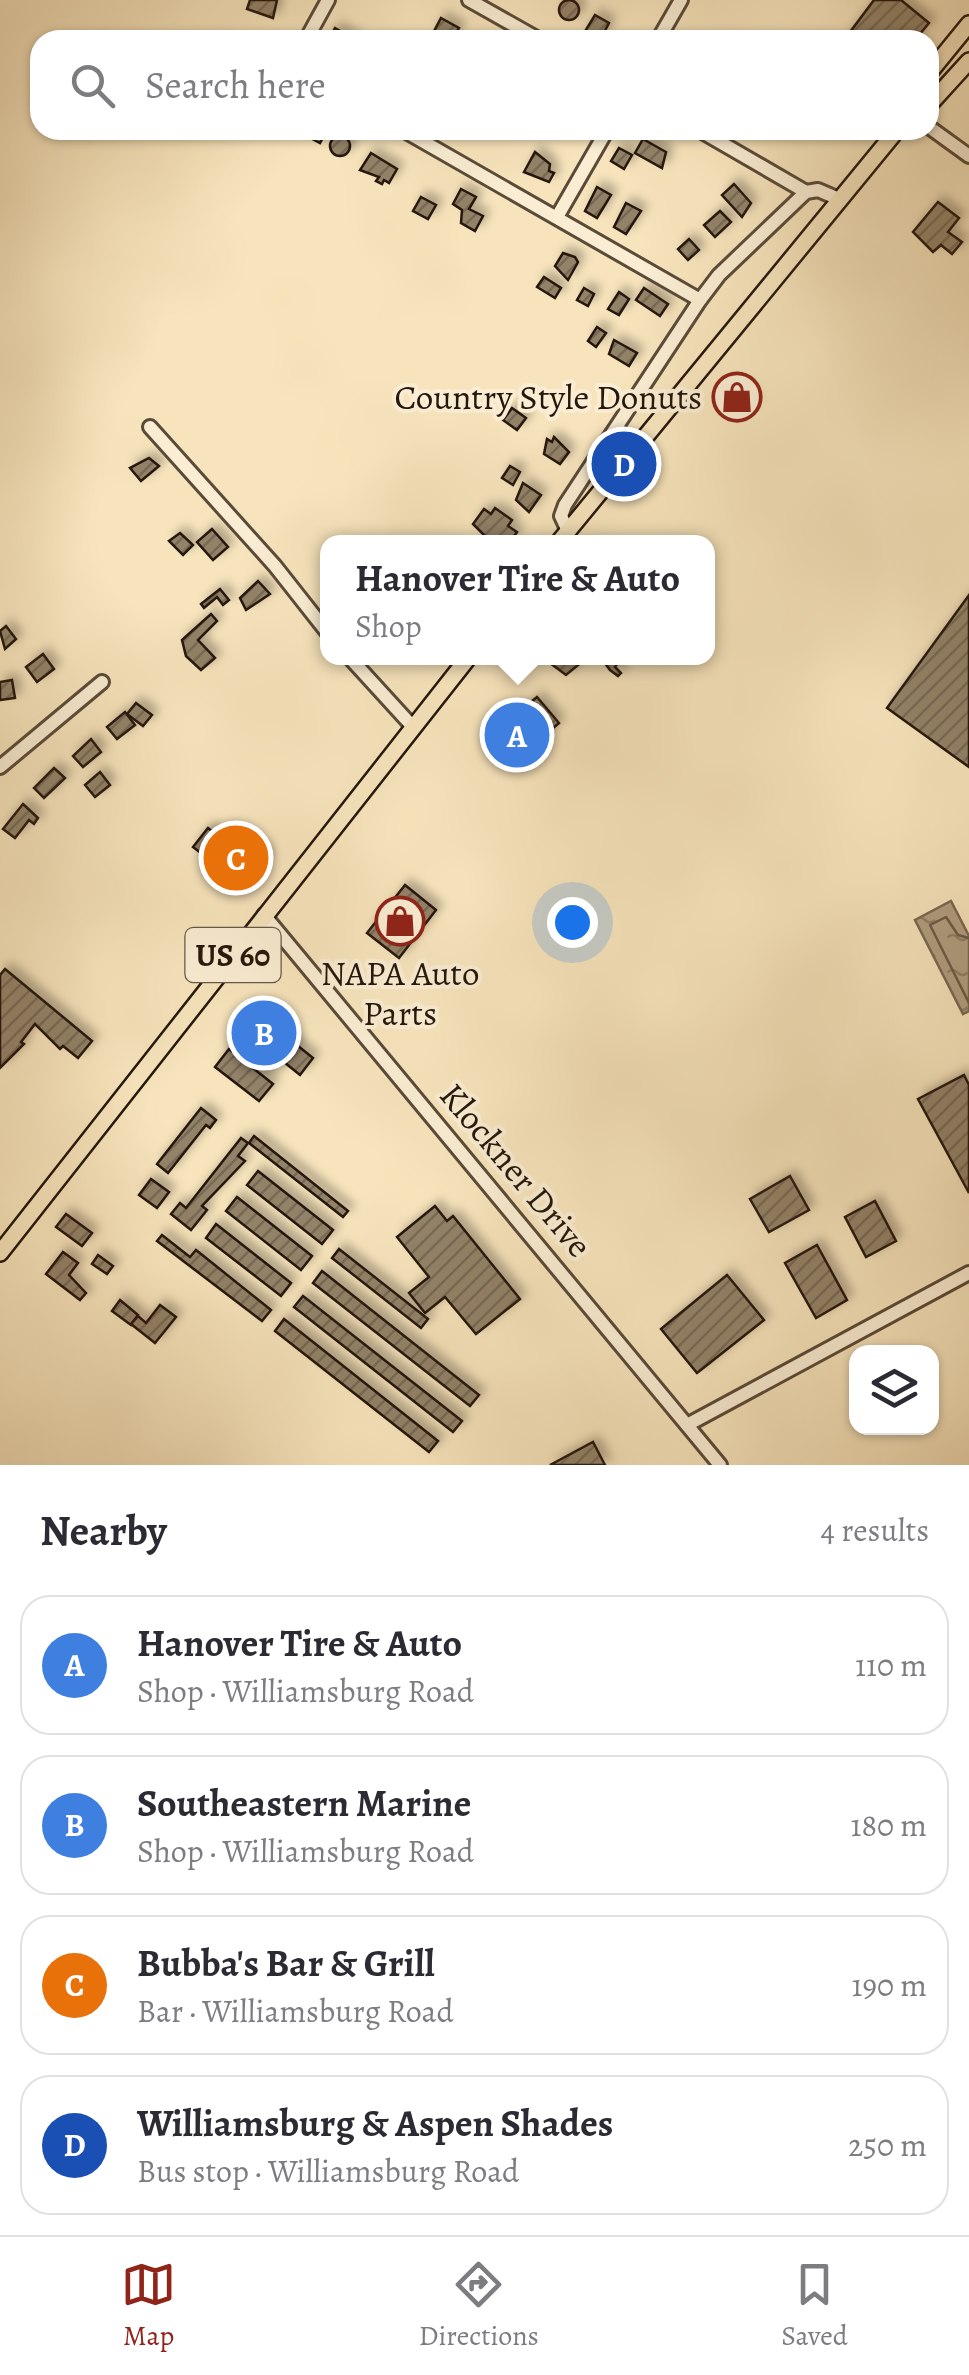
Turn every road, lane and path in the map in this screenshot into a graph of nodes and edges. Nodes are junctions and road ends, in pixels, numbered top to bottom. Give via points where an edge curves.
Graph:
1 (328, 0) edge
2 (469, 0) edge
3 (680, 0) edge
4 (969, 24) edge
5 (312, 30) edge
6 (522, 30) edge
7 (664, 30) edge
8 (939, 60) edge
9 (969, 61) edge
10 (939, 94) edge
11 (939, 134) edge
12 (420, 140) edge
13 (601, 140) edge
14 (715, 140) edge
15 (889, 140) edge
16 (969, 156) edge
17 (806, 192) junction
18 (839, 199) junction
19 (557, 217) junction
20 (700, 300) junction
21 (150, 426) dead end
22 (564, 535) edge
23 (566, 535) edge
24 (320, 623) edge
25 (356, 665) edge
26 (462, 665) edge
27 (102, 682) dead end
28 (412, 727) junction
29 (0, 743) edge
30 (13, 752) junction
31 (0, 767) edge
32 (264, 915) junction
33 (0, 1253) edge
34 (969, 1273) edge
35 (687, 1425) junction
36 (720, 1465) edge

1 - 5 street
2 - 6 street
3 - 7 street
4 - 8 main road
9 - 10 main road
11 - 16 street
12 - 19 street
13 - 19 street
14 - 17 street
15 - 18 main road
17 - 18 street
17 - 20 street
18 - 23 main road
19 - 20 street
20 - 22 street via 565,505
21 - 24 street
25 - 28 street
26 - 28 main road, US 60
27 - 30 street
28 - 32 main road, US 60
29 - 30 street
30 - 31 street
32 - 33 main road, US 60
32 - 35 street, Klockner Drive
34 - 35 street
35 - 36 street, Klockner Drive

